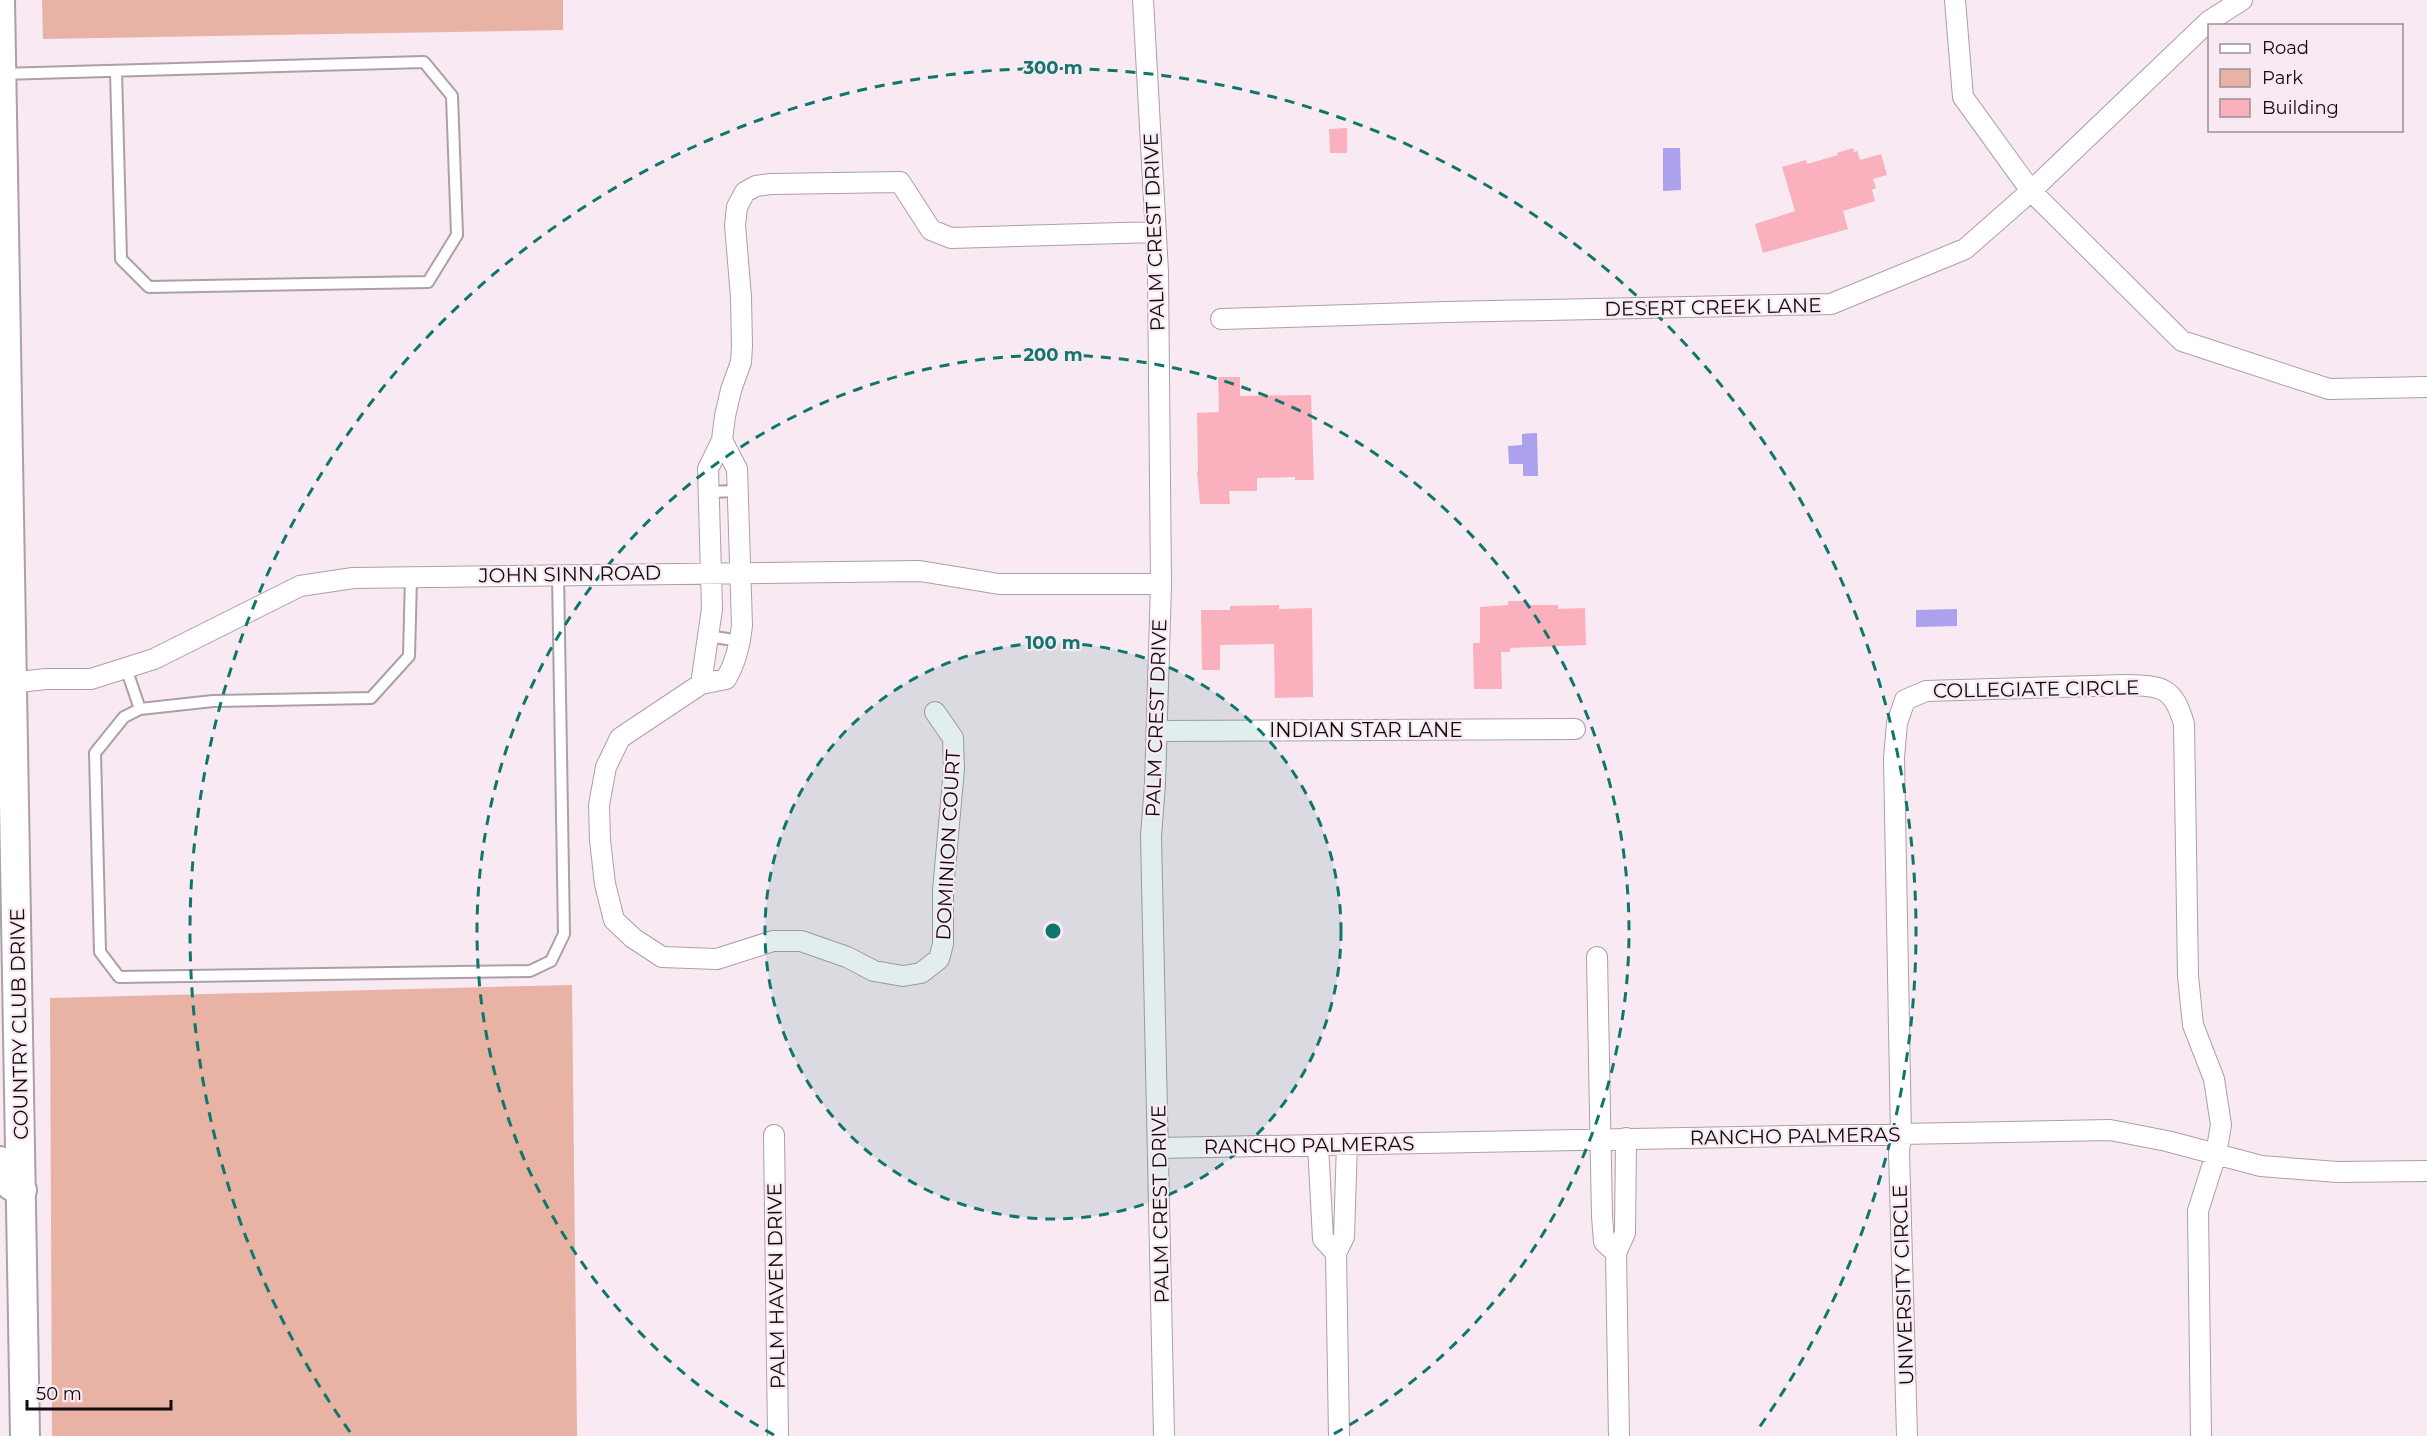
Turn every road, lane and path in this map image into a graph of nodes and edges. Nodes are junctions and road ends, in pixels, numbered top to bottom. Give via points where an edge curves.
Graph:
1 (0, 0) edge
2 (1143, 0) edge
3 (1955, 0) edge
4 (2242, 0) edge
5 (116, 71) junction
6 (0, 74) edge
7 (2031, 191) junction
8 (1156, 232) junction
9 (1221, 319) dead end
10 (2427, 387) edge
11 (722, 440) junction
12 (738, 491) junction
13 (708, 492) junction
14 (739, 572) junction
15 (710, 573) junction
16 (558, 574) junction
17 (411, 577) junction
18 (1161, 584) junction
19 (708, 636) junction
20 (741, 641) junction
21 (126, 668) junction
22 (7, 683) edge
23 (701, 684) junction
24 (140, 709) junction
25 (935, 712) dead end
26 (1575, 729) dead end
27 (1157, 731) junction
28 (1597, 957) dead end
29 (774, 1135) dead end
30 (1901, 1135) junction
31 (1626, 1138) junction
32 (1600, 1139) junction
33 (1318, 1144) junction
34 (1347, 1144) junction
35 (1159, 1148) junction
36 (2216, 1154) junction
37 (0, 1161) edge
38 (2427, 1171) edge
39 (22, 1190) junction
40 (1625, 1206) junction
41 (1602, 1207) junction
42 (1345, 1210) junction
43 (1322, 1211) junction
44 (1336, 1253) junction
45 (1616, 1253) junction
46 (25, 1436) edge
47 (778, 1436) edge
48 (1164, 1436) edge
49 (1339, 1436) edge
50 (1619, 1436) edge
51 (1907, 1436) edge
52 (2201, 1436) edge

1 - 6 main road, COUNTRY CLUB DRIVE
2 - 8 street, PALM CREST DRIVE
3 - 7 street via 1964,97
4 - 7 street, DESERT CREEK LANE via 2209,21
5 - 5 lane via 424,62 452,96 457,235 428,282 150,287 121,259
5 - 6 lane
6 - 22 main road, COUNTRY CLUB DRIVE
7 - 9 street, DESERT CREEK LANE via 1965,249 1831,304
7 - 10 street via 2182,341 2329,388
8 - 11 street via 951,238 931,230 900,182 756,186 745,192 737,207 741,362 731,390
8 - 18 street, PALM CREST DRIVE
11 - 12 street, DOMINION COURT via 737,469
11 - 13 street via 708,469
12 - 13 lane
12 - 14 street, DOMINION COURT
13 - 15 street
14 - 15 street, JOHN SINN ROAD
14 - 18 street, JOHN SINN ROAD via 920,571 999,584
14 - 20 street, DOMINION COURT
15 - 16 street, JOHN SINN ROAD
15 - 19 street via 712,609
16 - 17 street, JOHN SINN ROAD
16 - 24 lane via 564,934 551,961 530,971 119,977 100,952 95,753 124,717
17 - 21 street, JOHN SINN ROAD via 353,578 300,586 154,659
17 - 24 lane via 409,656 371,698 213,701
18 - 27 street, PALM CREST DRIVE
19 - 20 lane
19 - 23 street
20 - 23 street, DOMINION COURT via 735,665 726,680
21 - 22 street, JOHN SINN ROAD via 91,679
21 - 24 lane
22 - 39 main road, COUNTRY CLUB DRIVE
23 - 25 street, DOMINION COURT via 620,738 606,767 599,805 605,884 614,920 662,957 717,959 773,941 801,940 874,971 903,976 921,973 939,959 954,738
26 - 27 street, INDIAN STAR LANE
27 - 35 street, PALM CREST DRIVE via 1150,836
28 - 32 street
29 - 47 street, PALM HAVEN DRIVE
30 - 31 street, RANCHO PALMERAS
30 - 36 street, RANCHO PALMERAS via 2110,1130
30 - 36 street, COLLEGIATE CIRCLE via 1894,758 1897,723 1905,700 1926,690 2151,686 2169,692 2184,724 2188,976 2193,1025 2214,1079 2221,1125
30 - 51 street, UNIVERSITY CIRCLE
31 - 32 street, RANCHO PALMERAS
31 - 40 street
32 - 34 street, RANCHO PALMERAS
32 - 41 street
33 - 34 street, RANCHO PALMERAS
33 - 35 street, RANCHO PALMERAS
33 - 43 street
34 - 42 street
35 - 48 street, PALM CREST DRIVE
36 - 38 street, RANCHO PALMERAS via 2261,1166 2337,1172
36 - 52 street via 2198,1211
37 - 39 main road via 4,1179 12,1188
39 - 46 main road, COUNTRY CLUB DRIVE
40 - 41 street
40 - 45 street via 1625,1233
41 - 45 street via 1604,1242
42 - 43 street
42 - 44 street via 1344,1237
43 - 44 street via 1323,1239
44 - 49 street
45 - 50 street

